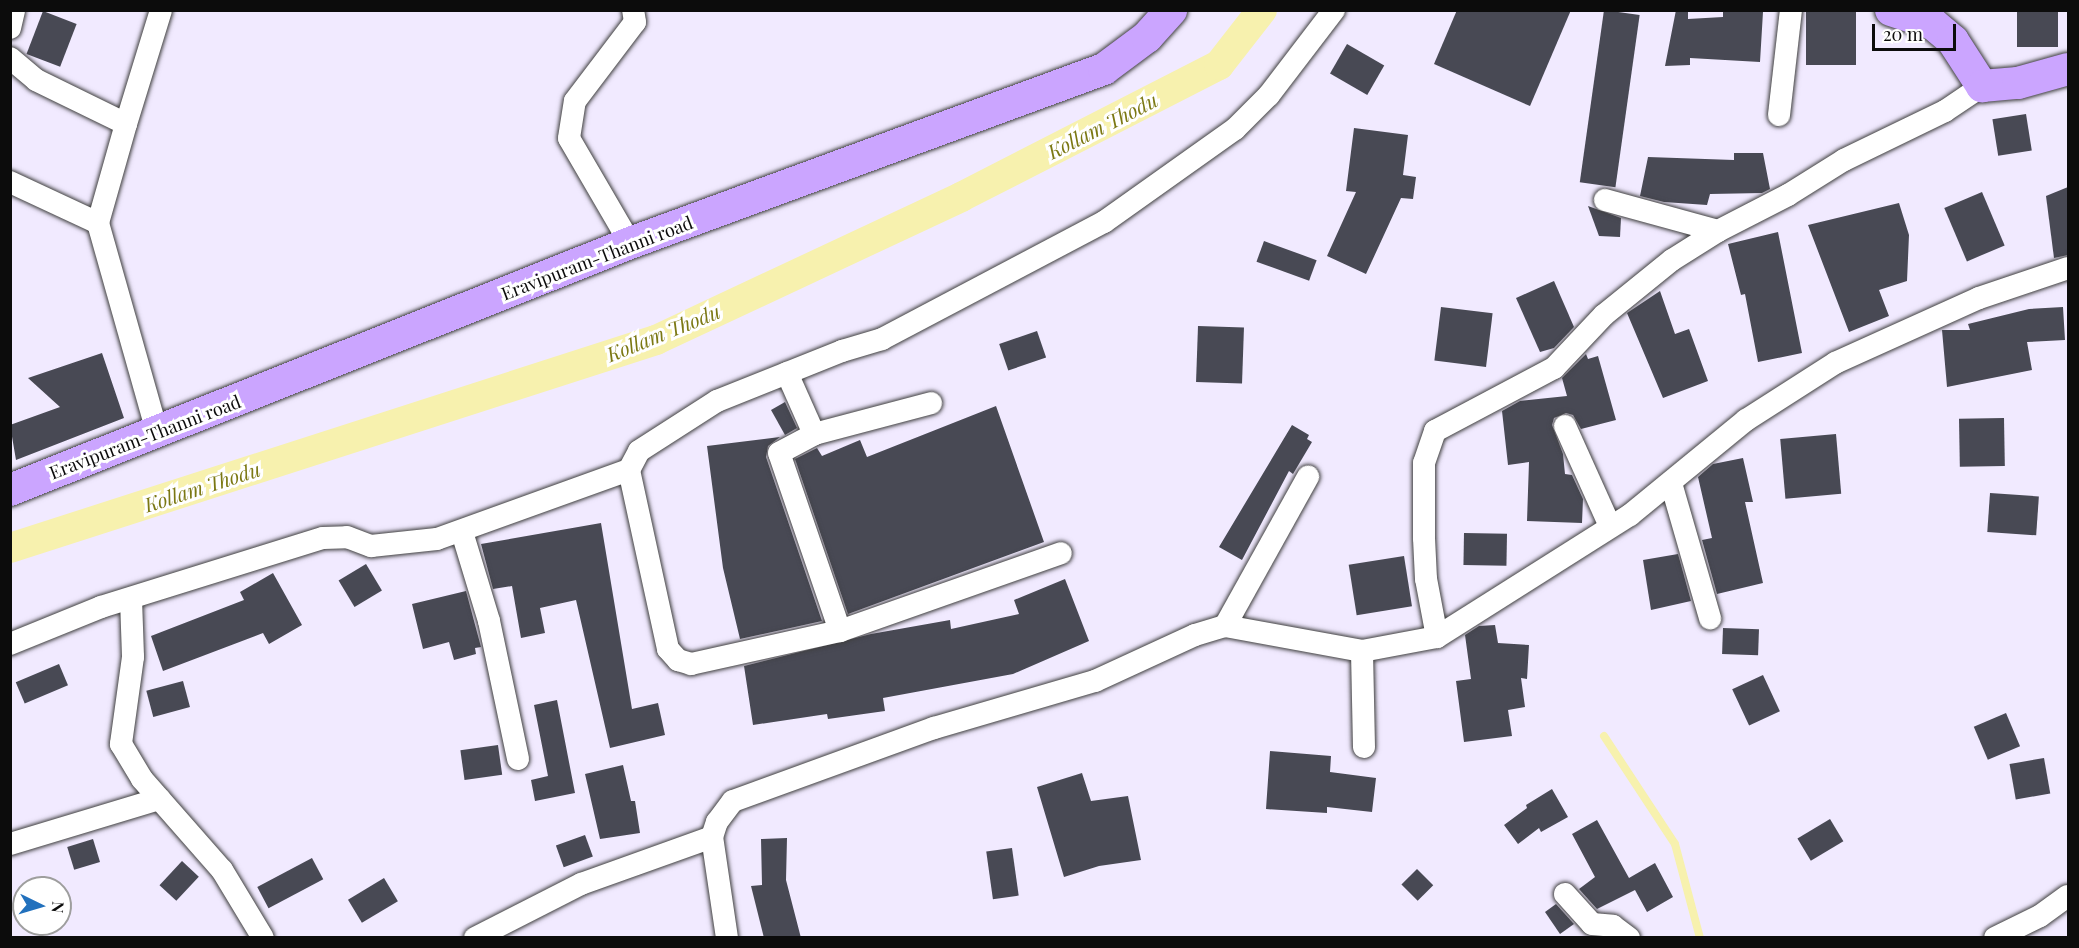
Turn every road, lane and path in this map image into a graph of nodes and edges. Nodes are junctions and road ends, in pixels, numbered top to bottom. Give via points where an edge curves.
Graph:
1 (14, 10) edge
2 (161, 10) edge
3 (633, 10) edge
4 (1171, 10) edge
5 (1334, 10) edge
6 (1791, 10) edge
7 (1891, 10) edge
8 (10, 28) edge
9 (10, 58) edge
10 (2068, 68) edge
11 (1982, 86) junction
12 (1779, 115) dead end
13 (126, 124) junction
14 (10, 182) edge
15 (1605, 200) dead end
16 (98, 224) junction
17 (1718, 231) junction
18 (630, 243) junction
19 (2068, 268) edge
20 (787, 373) junction
21 (931, 403) dead end
22 (1565, 426) dead end
23 (157, 432) junction
24 (814, 434) junction
25 (629, 470) junction
26 (1308, 477) dead end
27 (1671, 483) junction
28 (10, 490) edge
29 (1610, 526) junction
30 (462, 532) junction
31 (1061, 553) dead end
32 (131, 599) junction
33 (1710, 618) dead end
34 (1225, 626) junction
35 (840, 631) junction
36 (1437, 637) junction
37 (10, 644) edge
38 (1362, 651) junction
39 (1364, 747) dead end
40 (518, 759) dead end
41 (159, 799) junction
42 (712, 837) junction
43 (10, 844) edge
44 (1565, 894) dead end
45 (2068, 896) edge
46 (263, 938) edge
47 (475, 938) edge
48 (727, 938) edge
49 (1629, 938) edge
50 (1995, 938) edge

1 - 8 street
2 - 13 street
3 - 18 street via 634,22 576,101 569,138
4 - 18 main road, Eravipuram-Thanni road via 1147,36 1104,69
5 - 20 street via 1269,95 1235,129 1104,222 882,339
6 - 12 street
7 - 11 main road via 1932,24 1953,41
9 - 13 street via 36,80
10 - 11 main road via 2019,83
11 - 17 street via 1945,111 1844,160 1788,195
13 - 16 street
14 - 16 street
15 - 17 street
16 - 23 street
17 - 36 street via 1672,260 1604,315 1554,368 1436,431 1424,463 1424,538 1426,579
18 - 23 main road, Eravipuram-Thanni road
19 - 27 street via 1979,298 1835,363 1746,420
20 - 24 street
20 - 25 street via 717,400 639,451
21 - 24 street
22 - 29 street
23 - 28 main road, Eravipuram-Thanni road
24 - 35 street via 778,453
25 - 30 street
25 - 35 street via 668,649 678,660 691,664
26 - 34 street
27 - 29 street
27 - 33 street
29 - 36 street
30 - 32 street via 397,545 371,546 347,537 323,538
30 - 40 street via 489,621
31 - 35 street
32 - 37 street via 69,618
32 - 41 street via 133,657 121,744
34 - 38 street
34 - 42 street via 1195,635 1095,681 934,728 744,794 724,811
36 - 38 street
38 - 39 street
41 - 43 street
41 - 46 street via 222,870
42 - 47 street via 581,884
42 - 48 street
44 - 49 street via 1592,924 1613,926
45 - 50 street via 2040,916

